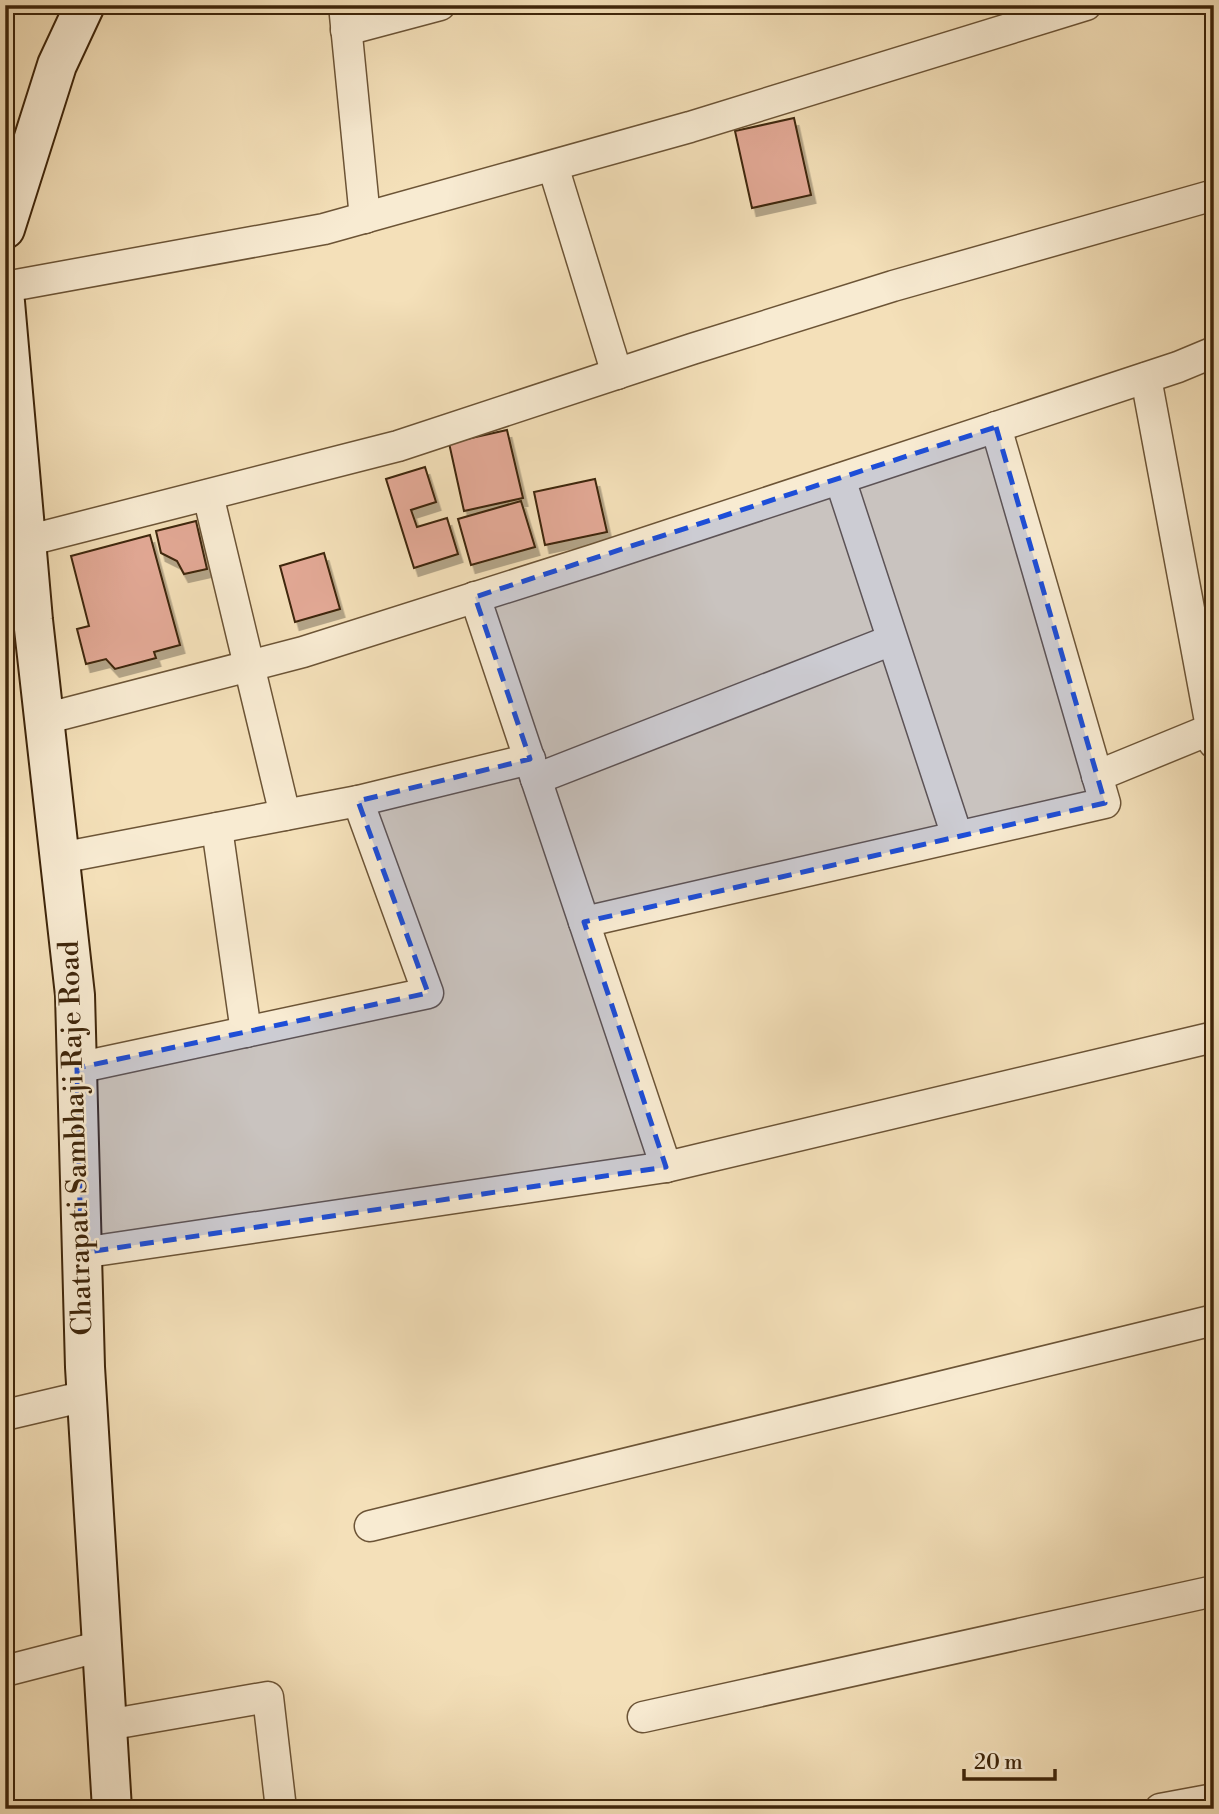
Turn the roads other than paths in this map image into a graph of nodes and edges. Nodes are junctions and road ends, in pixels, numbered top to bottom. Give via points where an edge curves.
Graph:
1 (85, 5) edge
2 (440, 5) edge
3 (1086, 5) edge
4 (1051, 10) edge
5 (345, 18) edge
6 (553, 166) junction
7 (1214, 195) edge
8 (365, 218) junction
9 (5, 229) edge
10 (5, 287) edge
11 (5, 302) edge
12 (1214, 352) edge
13 (617, 374) junction
14 (1146, 378) junction
15 (996, 427) junction
16 (840, 479) junction
17 (208, 495) junction
18 (20, 557) edge
19 (475, 597) junction
20 (892, 640) junction
21 (249, 666) junction
22 (44, 719) junction
23 (1213, 733) edge
24 (533, 769) junction
25 (1097, 776) junction
26 (358, 801) junction
27 (285, 815) junction
28 (217, 828) junction
29 (957, 836) junction
30 (60, 858) junction
31 (584, 922) junction
32 (246, 1032) junction
33 (1214, 1037) edge
34 (77, 1068) junction
35 (666, 1167) junction
36 (81, 1253) junction
37 (1214, 1320) edge
38 (86, 1396) junction
39 (5, 1415) edge
40 (370, 1526) dead end
41 (1214, 1591) edge
42 (102, 1646) junction
43 (5, 1671) edge
44 (643, 1717) dead end
45 (107, 1725) junction
46 (1214, 1799) edge
47 (112, 1809) edge
48 (281, 1809) edge
49 (1160, 1809) edge

1 - 9 main road via 57,65
2 - 5 street
3 - 4 street
4 - 6 street via 703,124
5 - 8 street
6 - 8 street
6 - 13 street
7 - 13 street via 893,286
8 - 10 street
11 - 18 main road, Chatrapati Sambhaji Raje Road
12 - 14 street
13 - 17 street via 398,446
14 - 15 street
14 - 23 street
15 - 16 street
15 - 25 street
16 - 19 street
16 - 20 street
17 - 18 street
17 - 21 street
18 - 22 main road, Chatrapati Sambhaji Raje Road
19 - 21 street
19 - 24 street
20 - 24 street
20 - 29 street
21 - 22 street
21 - 27 street
22 - 30 main road, Chatrapati Sambhaji Raje Road
23 - 25 street
24 - 26 street
24 - 31 street
25 - 29 street via 1105,803
26 - 27 street
26 - 32 street via 428,993
27 - 28 street
28 - 30 street
28 - 32 street
29 - 31 street
30 - 34 main road, Chatrapati Sambhaji Raje Road via 75,995
31 - 35 street
32 - 34 street
33 - 35 street
34 - 36 main road, Chatrapati Sambhaji Raje Road
35 - 36 street
36 - 38 main road, Chatrapati Sambhaji Raje Road
37 - 40 street
38 - 39 street
38 - 42 main road, Chatrapati Sambhaji Raje Road
41 - 44 street
42 - 43 street
42 - 45 main road, Chatrapati Sambhaji Raje Road
45 - 47 main road, Chatrapati Sambhaji Raje Road
45 - 48 street via 268,1697
46 - 49 street

